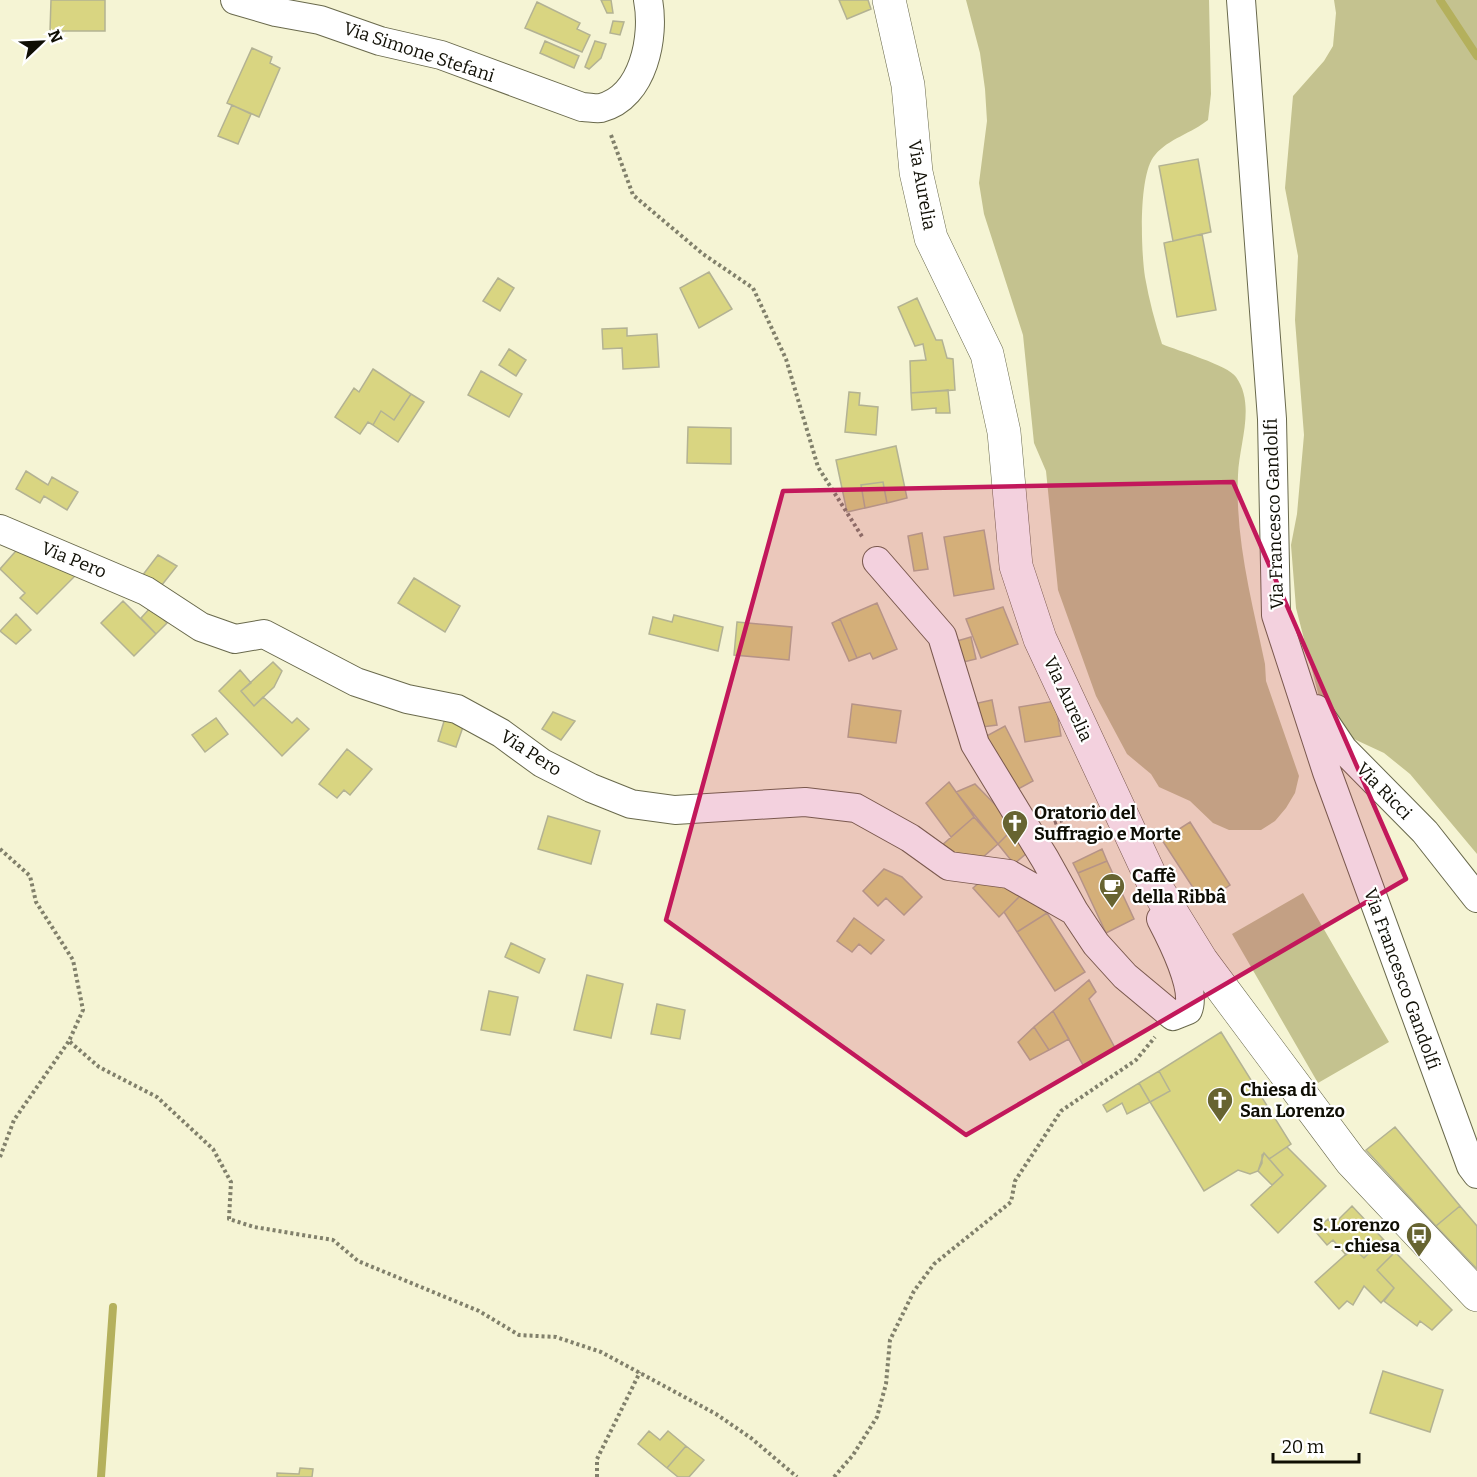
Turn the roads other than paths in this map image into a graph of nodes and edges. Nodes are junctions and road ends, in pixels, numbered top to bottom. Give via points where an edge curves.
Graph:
1 (235, 0) edge
2 (648, 0) edge
3 (889, 0) edge
4 (1241, 0) edge
5 (0, 529) edge
6 (878, 561) road end
7 (1297, 679) junction
8 (1154, 884) junction
9 (1477, 898) edge
10 (1074, 911) junction
11 (1477, 1174) edge
12 (1477, 1294) edge

1 - 2 street, Via Simone Stefani via 441,55 582,107 601,108 634,83 650,49
3 - 8 main road, Via Aurelia via 908,85 916,172 930,238 987,354 1004,432 1016,566 1040,639
4 - 7 street, Via Francesco Gandolfi via 1272,419 1276,615
5 - 10 street, Via Pero via 146,591 201,627 235,639 264,634 356,682 407,699 457,709 501,733 542,763 631,804 675,810 805,802 856,808 910,838 948,866 1009,874
6 - 10 street via 942,636 975,744
7 - 9 street, Via Ricci via 1343,749 1425,832
7 - 11 street, Via Francesco Gandolfi via 1389,945 1470,1166
8 - 10 street via 1151,898 1177,951 1192,1002 1188,1010 1173,1016 1125,976 1096,944
8 - 12 main road, Via Aurelia via 1201,960 1351,1161

